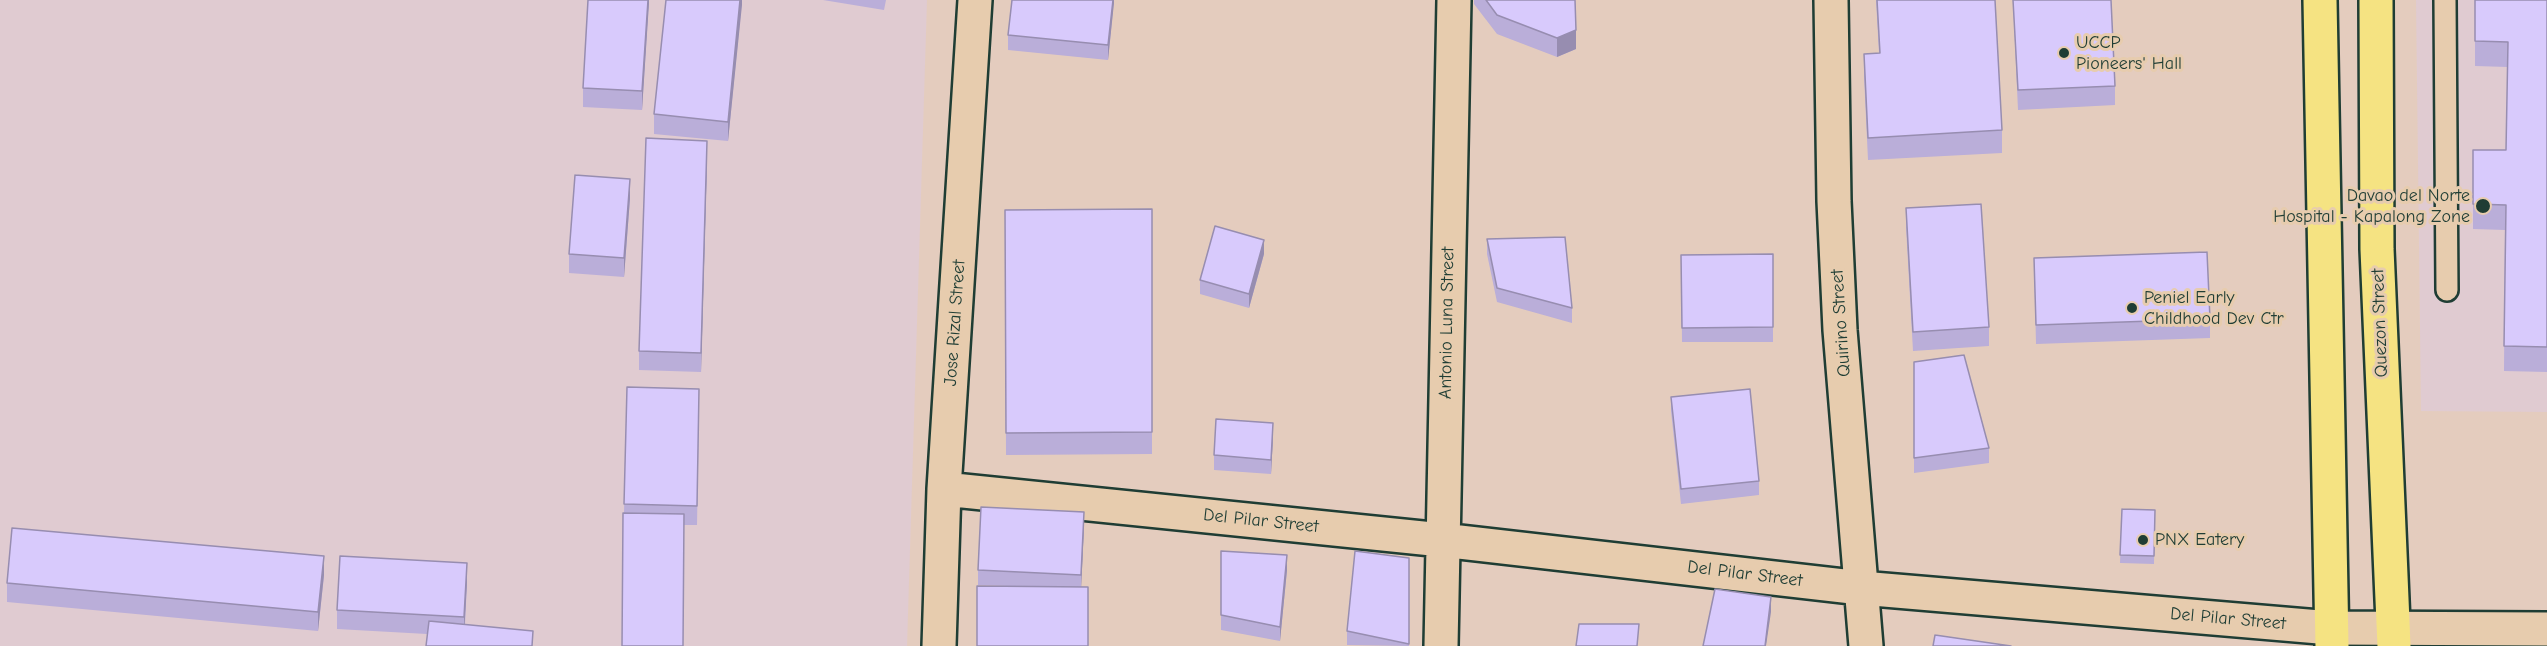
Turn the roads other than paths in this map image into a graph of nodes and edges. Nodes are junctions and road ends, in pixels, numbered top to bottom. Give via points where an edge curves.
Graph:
1 (975, 0) edge
2 (1454, 0) edge
3 (1831, 0) edge
4 (2320, 0) edge
5 (2376, 0) edge
6 (2445, 0) edge
7 (2447, 290) dead end
8 (944, 489) junction
9 (1442, 540) junction
10 (1861, 588) junction
11 (2547, 629) edge
12 (2331, 637) edge
13 (2393, 638) edge
14 (939, 646) edge
15 (1441, 646) edge
16 (1866, 646) edge

1 - 8 street, Jose Rizal Street
2 - 9 street, Antonio Luna Street
3 - 10 street, Quirino Street via 1838,283
4 - 12 highway
5 - 13 highway, Quezon Street via 2377,249
6 - 7 lane
8 - 9 street, Del Pilar Street
8 - 14 street, Jose Rizal Street
9 - 10 street, Del Pilar Street
9 - 15 street, Antonio Luna Street
10 - 12 street, Del Pilar Street
10 - 16 street, Quirino Street
11 - 13 street, Del Pilar Street
12 - 13 street, Del Pilar Street

